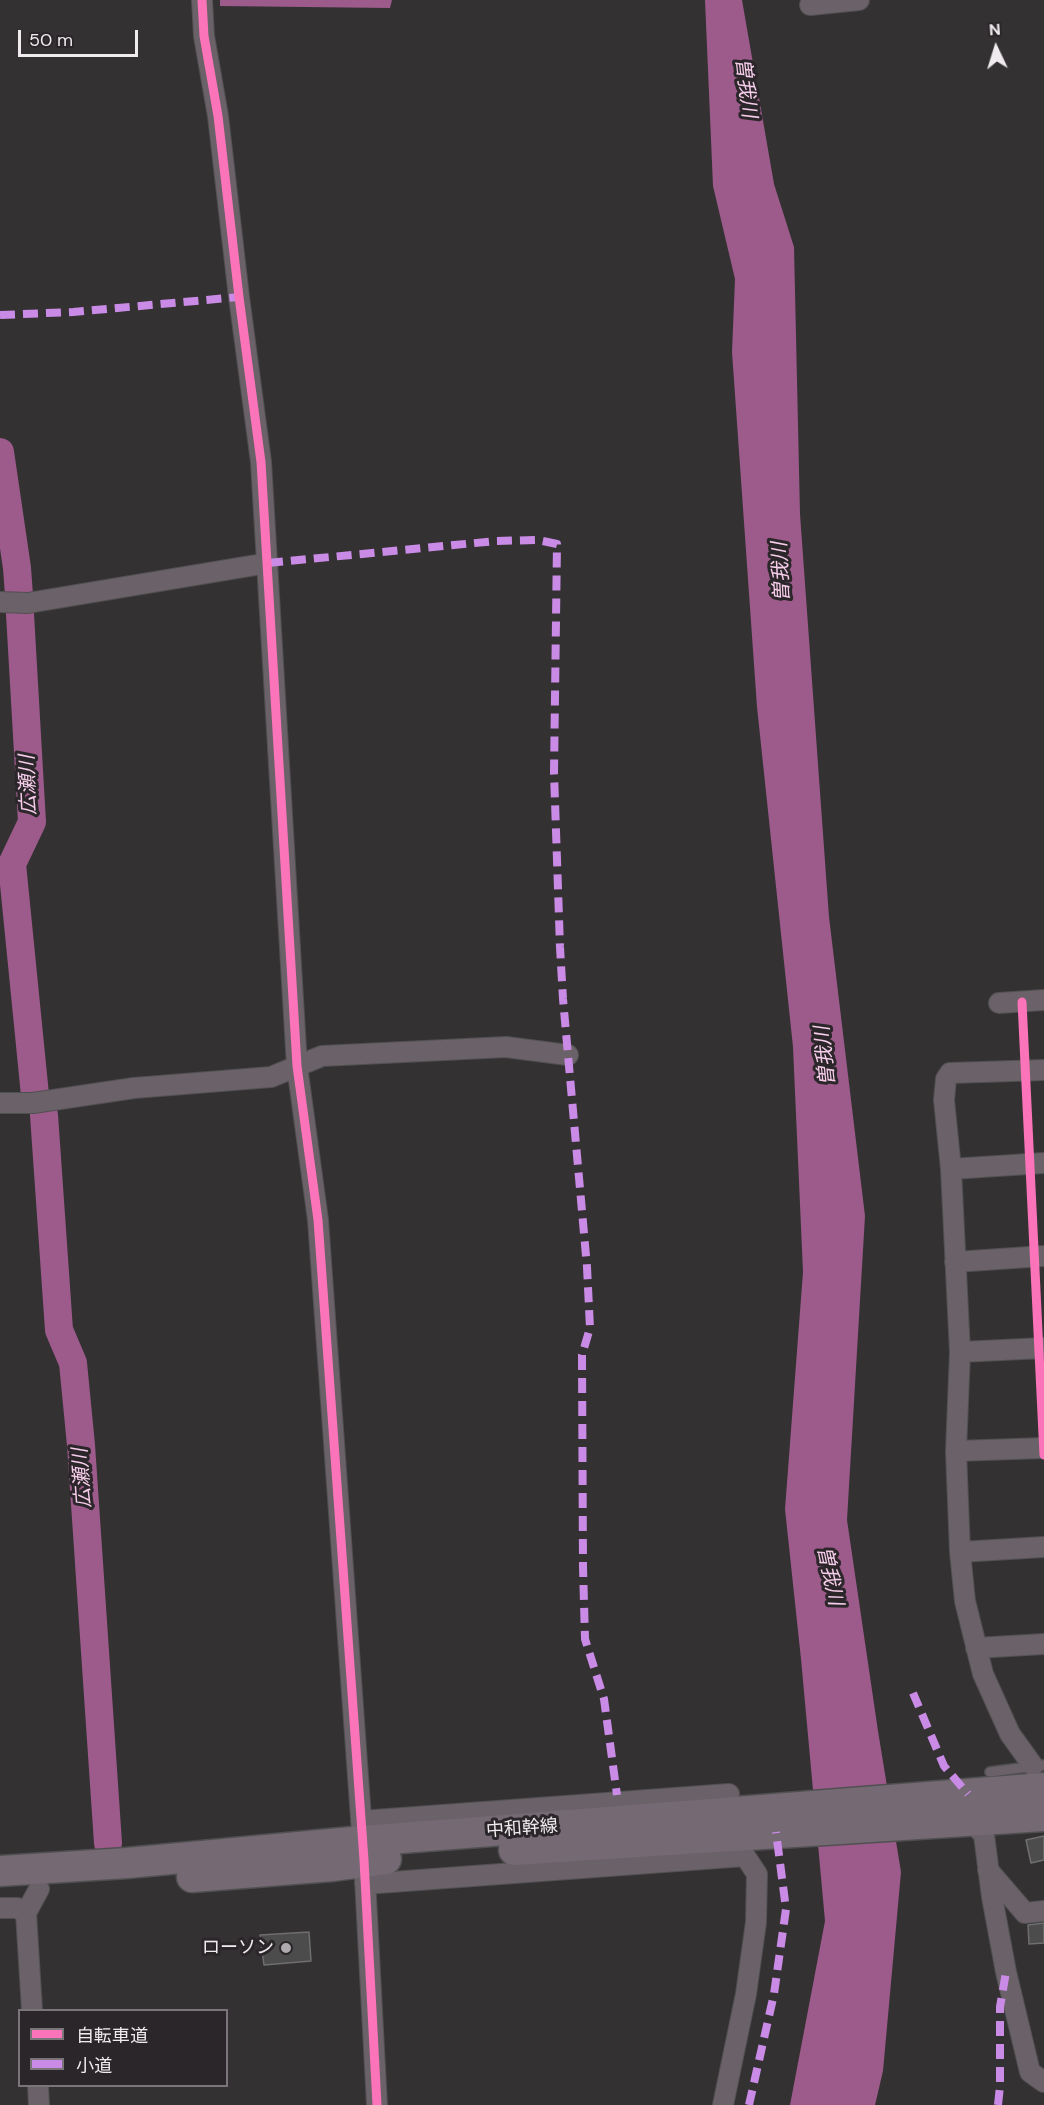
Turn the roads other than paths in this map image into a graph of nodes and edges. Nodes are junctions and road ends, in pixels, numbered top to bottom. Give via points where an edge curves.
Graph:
1 (202, 0) edge
2 (859, 0) edge
3 (810, 5) dead end
4 (268, 563) junction
5 (0, 602) edge
6 (1044, 1000) edge
7 (999, 1004) dead end
8 (568, 1055) dead end
9 (297, 1066) junction
10 (1044, 1070) edge
11 (0, 1102) edge
12 (1044, 1163) edge
13 (951, 1169) junction
14 (1044, 1256) edge
15 (955, 1262) junction
16 (1044, 1348) edge
17 (960, 1353) junction
18 (1044, 1448) edge
19 (956, 1451) junction
20 (1044, 1547) edge
21 (960, 1552) junction
22 (1044, 1644) edge
23 (976, 1648) junction
24 (990, 1772) dead end
25 (1040, 1773) edge
26 (729, 1794) dead end
27 (962, 1812) junction
28 (1044, 1816) edge
29 (364, 1851) junction
30 (988, 1870) junction
31 (0, 1871) edge
32 (0, 1890) edge
33 (32, 1901) junction
34 (0, 1908) edge
35 (1044, 1911) edge
36 (32, 2009) edge
37 (1044, 2082) edge
38 (38, 2087) edge
39 (39, 2105) edge
40 (377, 2105) edge
41 (723, 2105) edge

1 - 4 street via 261,462
2 - 3 street
4 - 5 street via 28,603
4 - 9 street
6 - 7 street
8 - 9 street via 506,1047 322,1056
9 - 11 street via 271,1077 134,1088 33,1103
9 - 29 street via 318,1220
10 - 13 street via 950,1073 944,1100
12 - 13 street
13 - 15 street
14 - 15 street
15 - 17 street
16 - 17 street
17 - 19 street
18 - 19 street
19 - 21 street
20 - 21 street
21 - 23 street via 965,1601
22 - 23 street
23 - 25 street via 982,1674 1010,1734
24 - 25 lane
25 - 27 main road, 中和幹線
26 - 29 street
27 - 28 main road, 中和幹線
27 - 29 main road, 中和幹線 via 786,1820
27 - 30 street via 984,1835
29 - 31 main road, 中和幹線
29 - 33 main road, 中和幹線 via 332,1866
29 - 40 street
29 - 41 street via 745,1856 757,1874 756,1922
30 - 35 street via 1024,1913
30 - 37 street via 1006,1972 1030,2072
32 - 33 main road, 中和幹線
33 - 34 street via 17,1908
33 - 36 street
38 - 39 street

